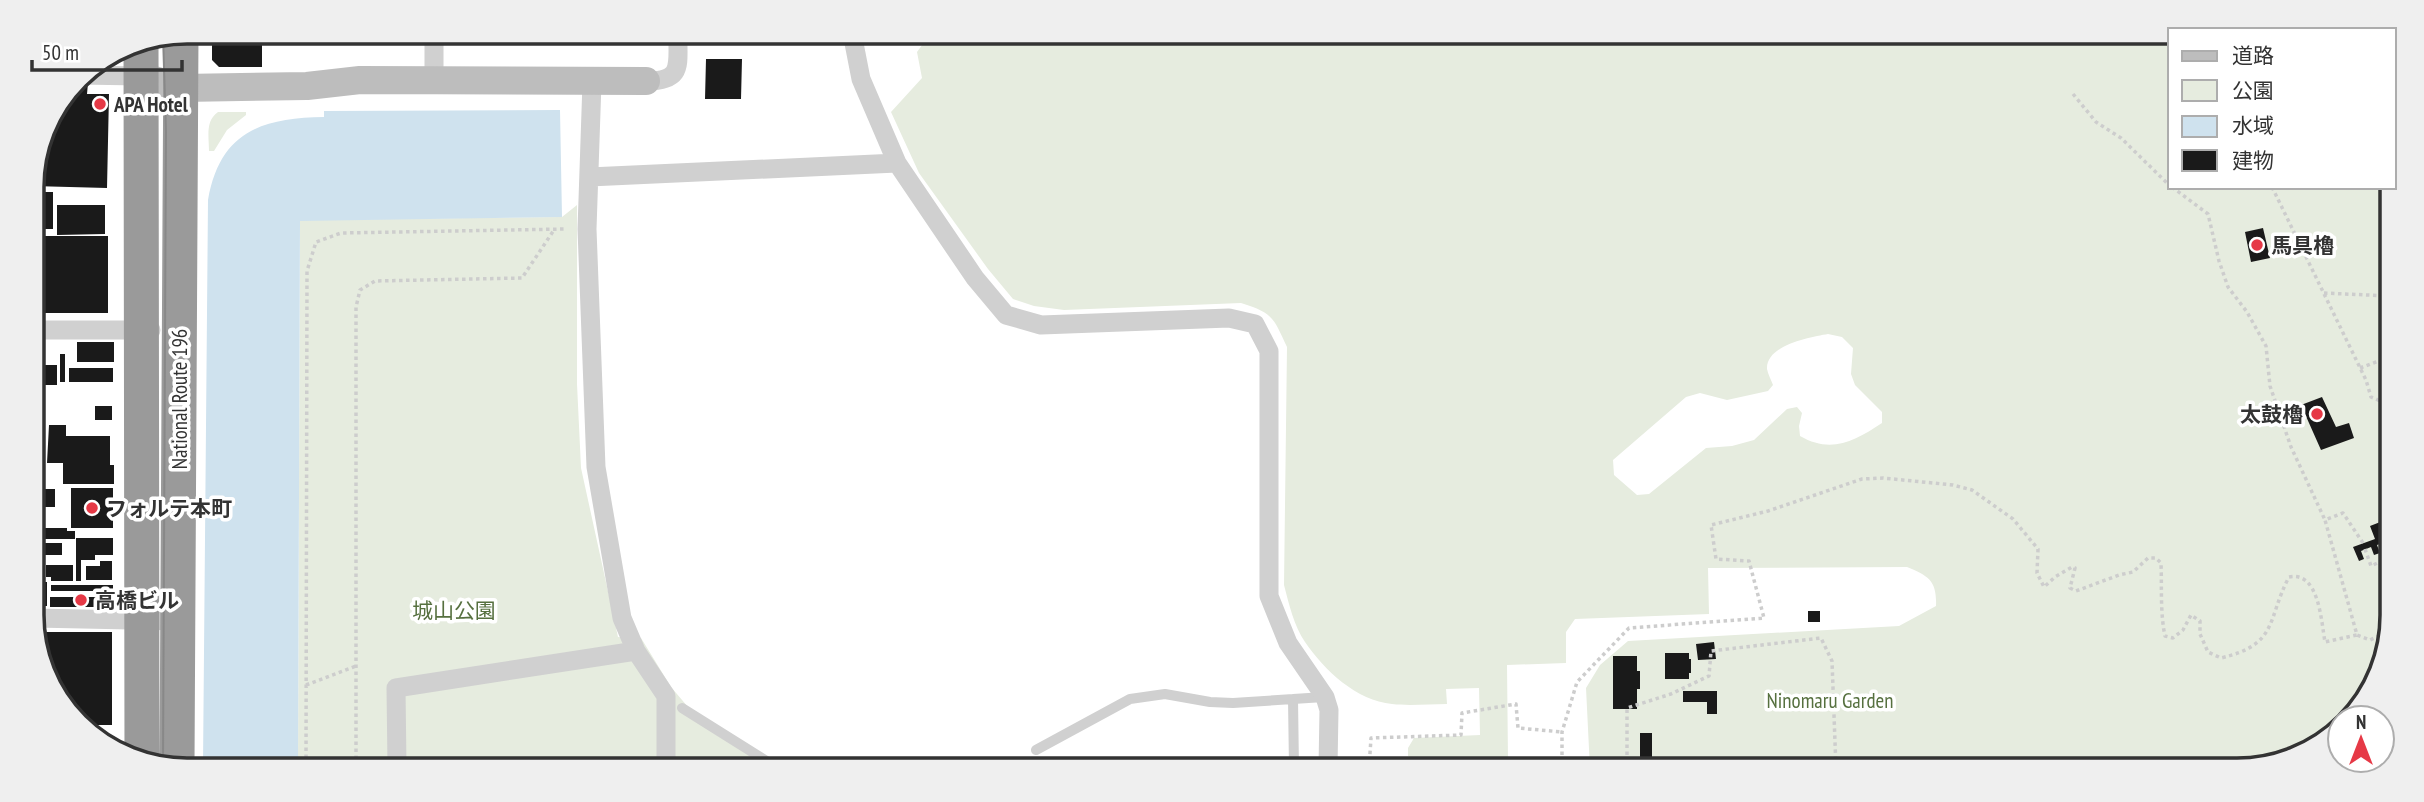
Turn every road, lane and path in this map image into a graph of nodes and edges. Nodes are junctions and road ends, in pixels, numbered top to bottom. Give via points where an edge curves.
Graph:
1 (181, 44) edge
2 (433, 44) edge
3 (678, 44) edge
4 (854, 44) edge
5 (141, 51) edge
6 (97, 75) edge
7 (140, 76) junction
8 (434, 80) junction
9 (646, 81) joint
10 (592, 82) junction
11 (182, 88) junction
12 (2073, 94) dead end
13 (897, 163) junction
14 (589, 177) junction
15 (2168, 184) edge
16 (2174, 189) edge
17 (2273, 189) edge
18 (587, 229) junction
19 (554, 230) junction
20 (2324, 293) junction
21 (2380, 296) edge
22 (44, 330) edge
23 (141, 330) junction
24 (179, 330) junction
25 (2380, 360) edge
26 (2360, 368) junction
27 (2380, 401) edge
28 (2325, 520) junction
29 (2363, 543) dead end
30 (2365, 549) dead end
31 (2380, 562) edge
32 (44, 618) edge
33 (142, 621) junction
34 (178, 621) junction
35 (2357, 635) junction
36 (2379, 635) edge
37 (636, 651) junction
38 (356, 666) junction
39 (306, 685) junction
40 (1325, 696) junction
41 (1293, 699) junction
42 (682, 708) dead end
43 (1562, 732) junction
44 (142, 750) edge
45 (1036, 750) dead end
46 (177, 757) edge
47 (306, 758) edge
48 (356, 758) edge
49 (397, 758) edge
50 (666, 758) edge
51 (762, 758) edge
52 (1294, 758) edge
53 (1328, 758) edge
54 (1370, 758) edge
55 (1562, 758) edge
56 (1627, 758) edge
57 (1836, 758) edge

1 - 11 highway, National Route 196
2 - 8 street
3 - 9 street via 674,74 665,81
4 - 13 street via 861,79
5 - 7 highway, National Route 196
6 - 7 street
7 - 11 street
7 - 23 highway, National Route 196
8 - 10 street
8 - 11 street
9 - 10 street
10 - 14 street
11 - 24 highway, National Route 196
12 - 15 path via 2096,122 2120,138
13 - 14 street
13 - 40 street via 975,278 1006,315 1041,325 1229,318 1255,324 1269,351 1269,596 1288,643
14 - 18 street
16 - 28 path via 2208,214 2218,261 2228,287 2266,346 2270,386 2291,447
17 - 20 path
18 - 19 path
18 - 37 street via 596,467 622,618
19 - 38 path via 522,278 375,281 360,290 356,307
19 - 39 path via 341,233 316,242 307,271
20 - 21 path
20 - 26 path
22 - 23 street
23 - 24 street
23 - 33 highway, National Route 196
24 - 34 highway, National Route 196
25 - 26 path
26 - 27 path via 2371,397
28 - 29 path via 2343,513
28 - 35 path
30 - 31 path via 2371,566
32 - 33 street
33 - 34 street
33 - 44 highway, National Route 196
34 - 46 highway, National Route 196
35 - 36 path via 2370,639
35 - 43 path via 2325,642 2314,592 2298,575 2289,577 2262,638 2245,652 2221,658 2208,652 2200,621 2190,615 2183,630 2173,638 2165,636 2161,563 2155,558 2148,558 2133,572 2076,591 2070,588 2076,568 2072,567 2044,587 2037,573 2038,549 2013,519 1972,491 1953,485 1862,479 1711,525 1716,559 1749,561 1764,618 1629,628 1577,682
37 - 49 street via 396,688
37 - 50 street via 666,696
38 - 39 path
38 - 48 path
39 - 47 path
40 - 41 lane
40 - 53 street
41 - 45 lane via 1210,702 1165,694 1130,699
41 - 52 lane
42 - 51 lane
43 - 54 path via 1518,728 1516,704 1462,713 1461,734 1371,737
43 - 55 path
56 - 57 path via 1627,708 1709,676 1711,651 1821,638 1832,661

